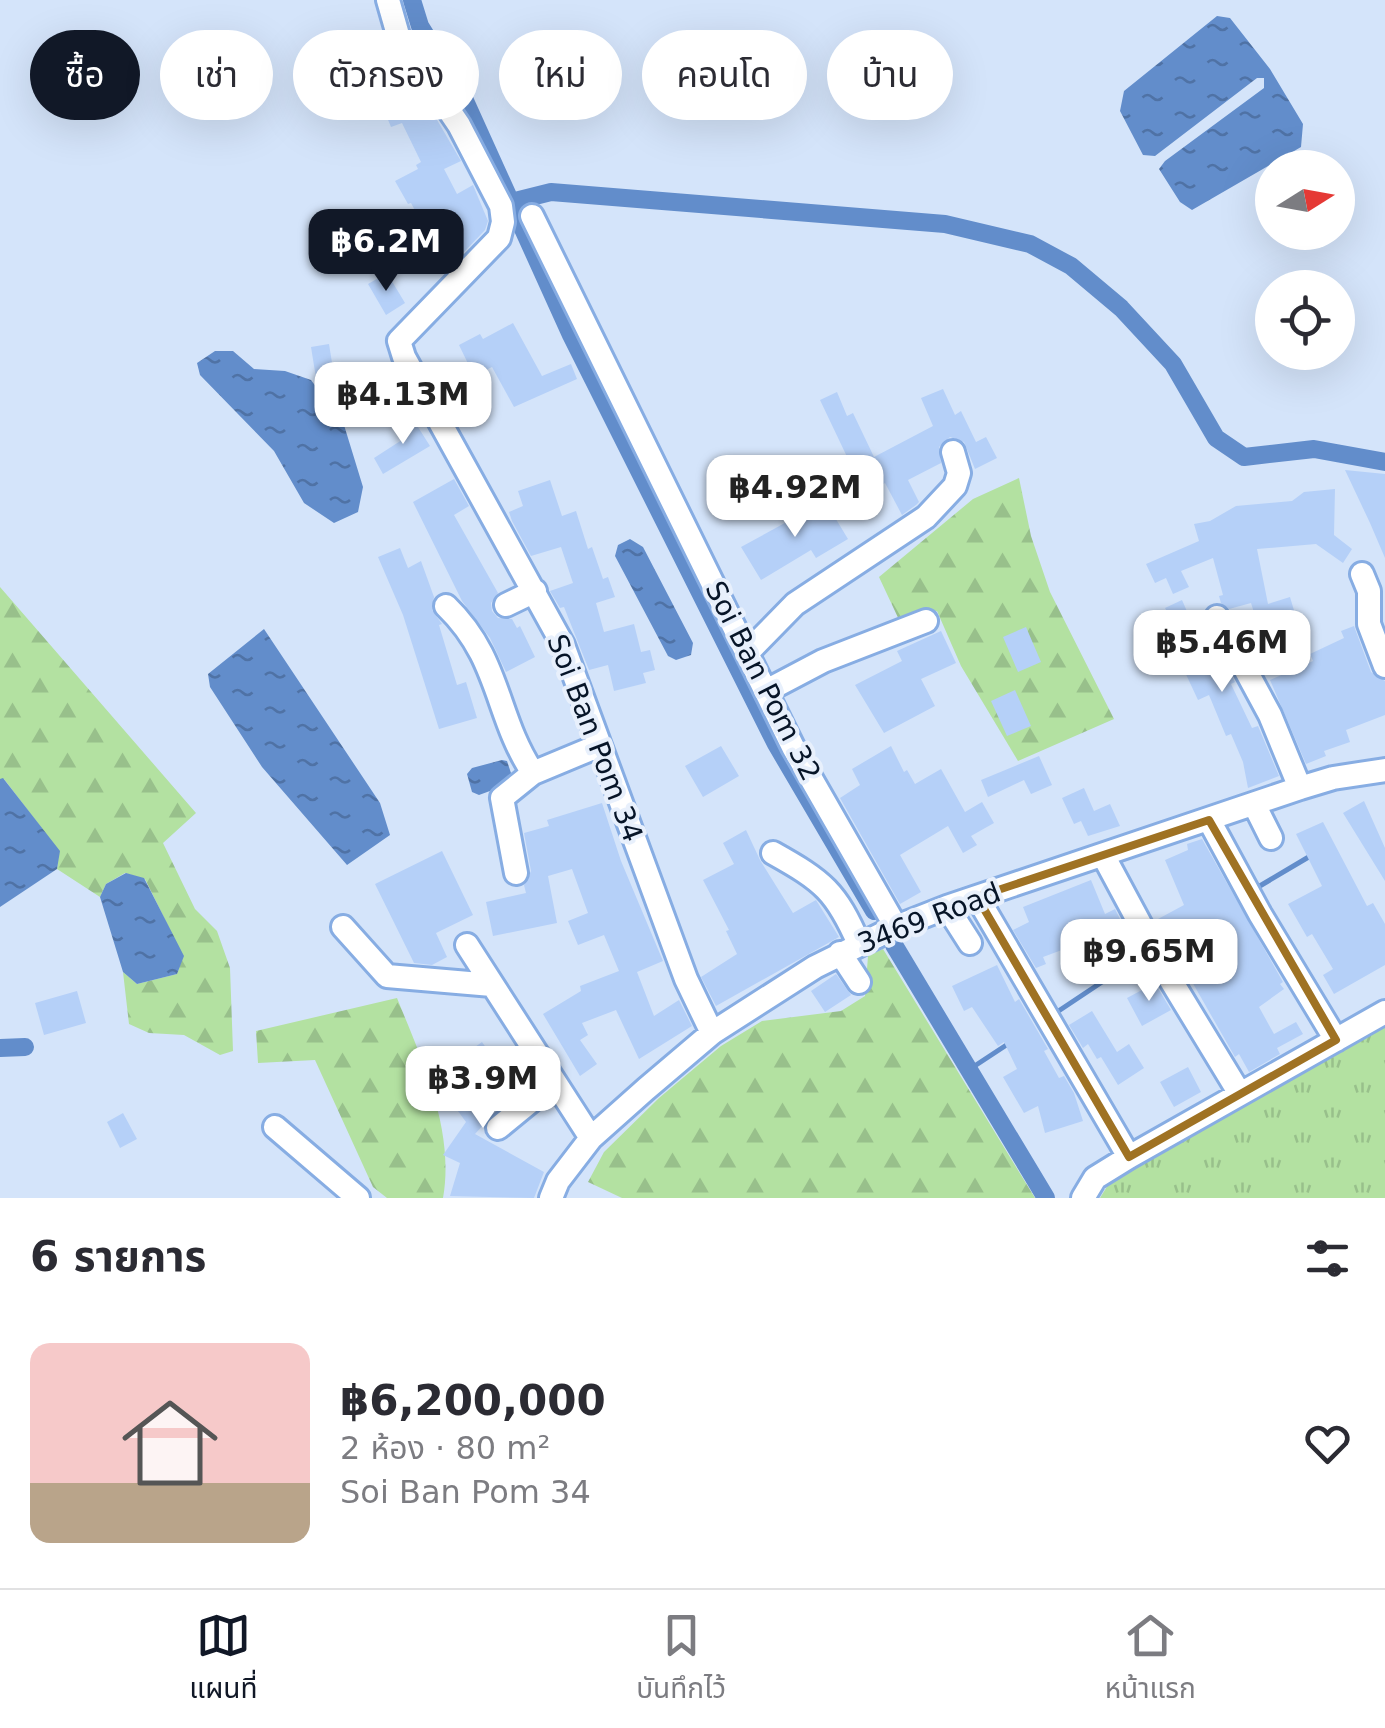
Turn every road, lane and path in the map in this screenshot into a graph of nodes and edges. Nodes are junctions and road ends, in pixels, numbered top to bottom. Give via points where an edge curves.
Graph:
1 (388, 0) edge
2 (532, 216) dead end
3 (953, 452) dead end
4 (1362, 574) dead end
5 (535, 592) junction
6 (446, 606) dead end
7 (506, 606) dead end
8 (1217, 617) dead end
9 (926, 622) dead end
10 (748, 652) junction
11 (1385, 666) edge
12 (766, 692) junction
13 (598, 746) junction
14 (1385, 770) edge
15 (533, 774) junction
16 (1300, 788) junction
17 (1254, 804) junction
18 (1209, 820) junction
19 (1271, 838) dead end
20 (773, 853) dead end
21 (1103, 855) junction
22 (516, 873) dead end
23 (977, 897) junction
24 (947, 907) junction
25 (343, 927) dead end
26 (896, 927) junction
27 (970, 944) dead end
28 (467, 945) dead end
29 (849, 948) junction
30 (859, 982) dead end
31 (492, 985) junction
32 (1385, 1012) edge
33 (712, 1033) junction
34 (1336, 1040) junction
35 (553, 1083) junction
36 (1240, 1094) junction
37 (275, 1127) dead end
38 (498, 1128) dead end
39 (591, 1138) junction
40 (1128, 1158) junction
41 (358, 1198) edge
42 (551, 1198) edge
43 (1083, 1198) edge

1 - 5 street, Soi Ban Pom 34 via 398,36 460,125 502,206 503,222 498,238 399,341
2 - 10 street, Soi Ban Pom 32
3 - 10 street via 955,486 926,517 794,604
4 - 11 street
5 - 7 street
5 - 13 street, Soi Ban Pom 34 via 563,644
6 - 15 street via 466,625 491,670
8 - 16 street
9 - 12 street via 823,661
10 - 12 street, Soi Ban Pom 32
12 - 26 street, Soi Ban Pom 32
13 - 15 street
13 - 33 street, Soi Ban Pom 34
14 - 16 street, 3469 Road
15 - 22 street via 502,798
16 - 17 street, 3469 Road
17 - 18 street, 3469 Road
17 - 19 street
18 - 21 street, 3469 Road
18 - 34 street
20 - 29 street via 820,879 844,910
21 - 23 street, 3469 Road
21 - 36 street
23 - 24 street, 3469 Road
23 - 40 street
24 - 26 street, 3469 Road
24 - 27 street
25 - 31 street via 388,976
26 - 29 street, 3469 Road
28 - 31 street
29 - 30 street
29 - 33 street, 3469 Road
31 - 35 street
32 - 34 street
33 - 39 street, 3469 Road
34 - 36 street
35 - 38 street
35 - 39 street
36 - 40 street
37 - 41 street
39 - 42 street, 3469 Road
40 - 43 street via 1095,1178

